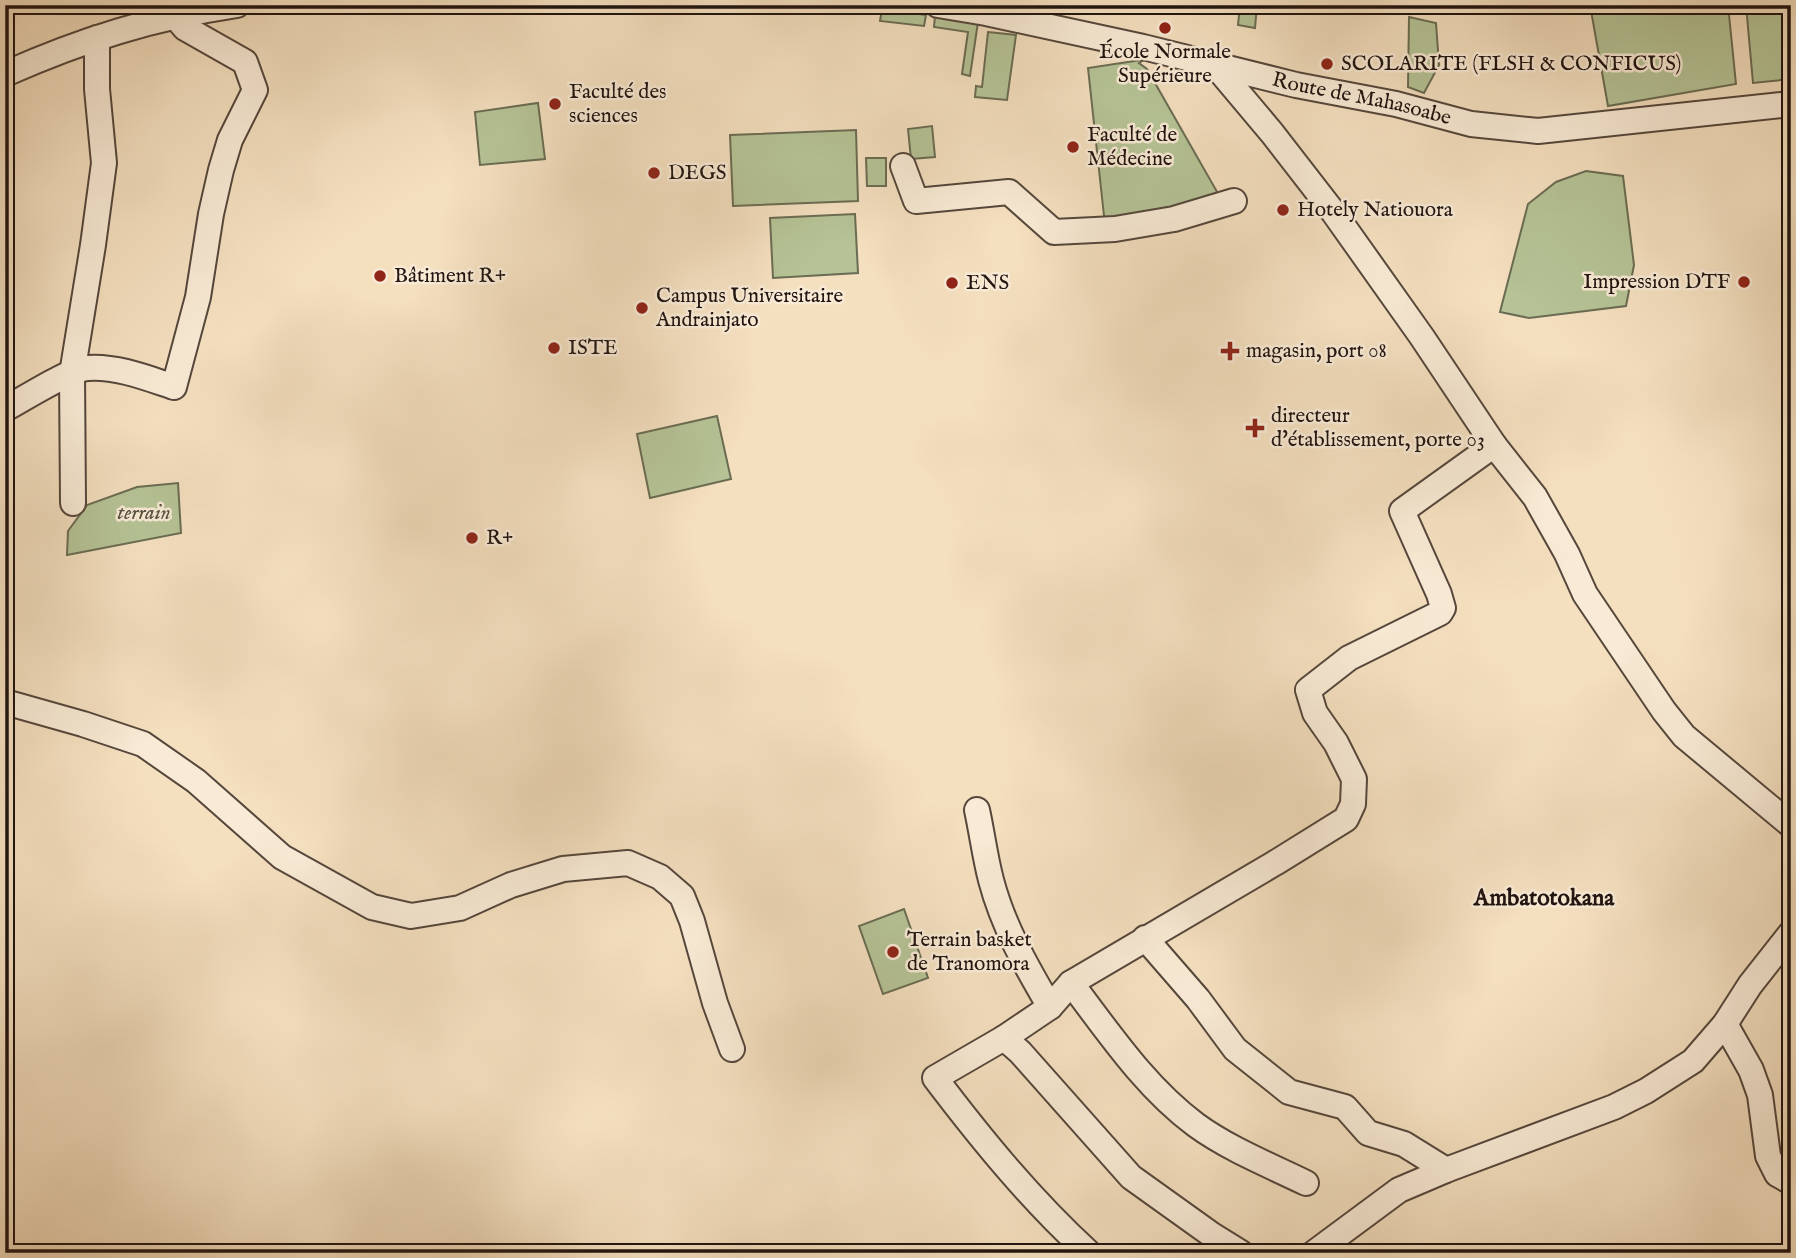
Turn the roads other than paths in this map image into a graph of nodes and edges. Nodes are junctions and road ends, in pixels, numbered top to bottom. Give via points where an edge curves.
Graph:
1 (237, 5) edge
2 (938, 5) edge
3 (174, 16) junction
4 (96, 38) junction
5 (1214, 64) junction
6 (5, 74) edge
7 (1791, 104) edge
8 (903, 166) dead end
9 (1234, 201) dead end
10 (72, 374) junction
11 (5, 409) edge
12 (1494, 445) junction
13 (73, 503) dead end
14 (5, 702) edge
15 (977, 810) dead end
16 (1791, 825) edge
17 (1791, 933) edge
18 (1145, 938) junction
19 (1071, 983) junction
20 (1050, 1007) junction
21 (1725, 1024) junction
22 (1004, 1038) junction
23 (732, 1049) dead end
24 (1446, 1170) junction
25 (1791, 1182) edge
26 (1306, 1183) dead end
27 (1089, 1253) edge
28 (1241, 1253) edge
29 (1314, 1253) edge

1 - 3 street
2 - 5 street, Route de Mahasoabe
3 - 4 street
3 - 10 street via 185,29 245,62 255,90 221,170 198,297 174,387 125,372 87,368
4 - 6 street
4 - 10 street via 104,163
5 - 7 street, Route de Mahasoabe via 1471,124 1538,131
5 - 12 street via 1334,213
8 - 9 street via 916,201 1009,192 1054,232 1115,229 1174,219
10 - 11 street
10 - 13 street
12 - 16 street via 1535,497 1585,594 1664,711 1684,736
12 - 18 street via 1402,512 1439,594 1440,614 1349,658 1308,690 1315,713 1354,779 1353,804 1346,818
14 - 23 street via 143,744 196,780 282,857 372,907 411,916 460,908 563,869 628,863 660,877 682,896
15 - 20 street via 990,879 1004,921
17 - 21 street
18 - 19 street
18 - 24 street via 1235,1049 1289,1092 1345,1107 1368,1133 1404,1144
19 - 20 street
19 - 26 street via 1126,1056 1196,1125
20 - 22 street
21 - 24 street via 1693,1061 1646,1091
21 - 25 street via 1760,1095 1768,1156 1777,1174
22 - 27 street via 935,1078 1046,1214
22 - 28 street via 1131,1177
24 - 29 street via 1399,1190

